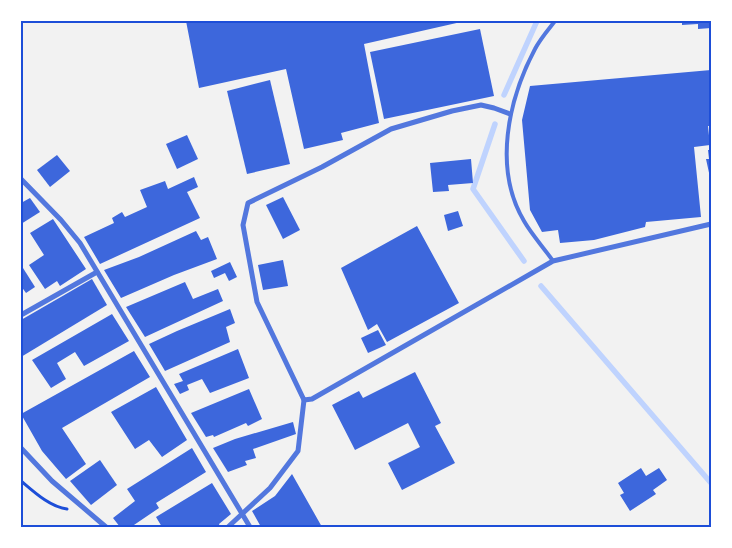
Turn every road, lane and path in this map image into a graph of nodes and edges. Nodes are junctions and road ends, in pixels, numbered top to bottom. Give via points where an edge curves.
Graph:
1 (555, 21) edge
2 (510, 114) junction
3 (21, 179) edge
4 (711, 224) edge
5 (554, 262) junction
6 (96, 272) junction
7 (21, 314) edge
8 (304, 400) junction
9 (21, 448) edge
10 (21, 481) edge
11 (81, 505) junction
12 (242, 514) junction
13 (106, 527) edge
14 (228, 527) edge
15 (250, 527) edge

1 - 2 lane via 536,47
2 - 5 lane via 506,153 511,189 524,221
2 - 8 street via 481,105 391,128 248,203 243,225 257,302
3 - 6 street via 80,243
4 - 5 street
5 - 8 street via 312,399
6 - 7 street
6 - 12 street
8 - 12 street via 298,451 270,488
9 - 11 street via 52,481
10 - 11 path via 59,508 72,510
11 - 13 street
12 - 14 street
12 - 15 street

